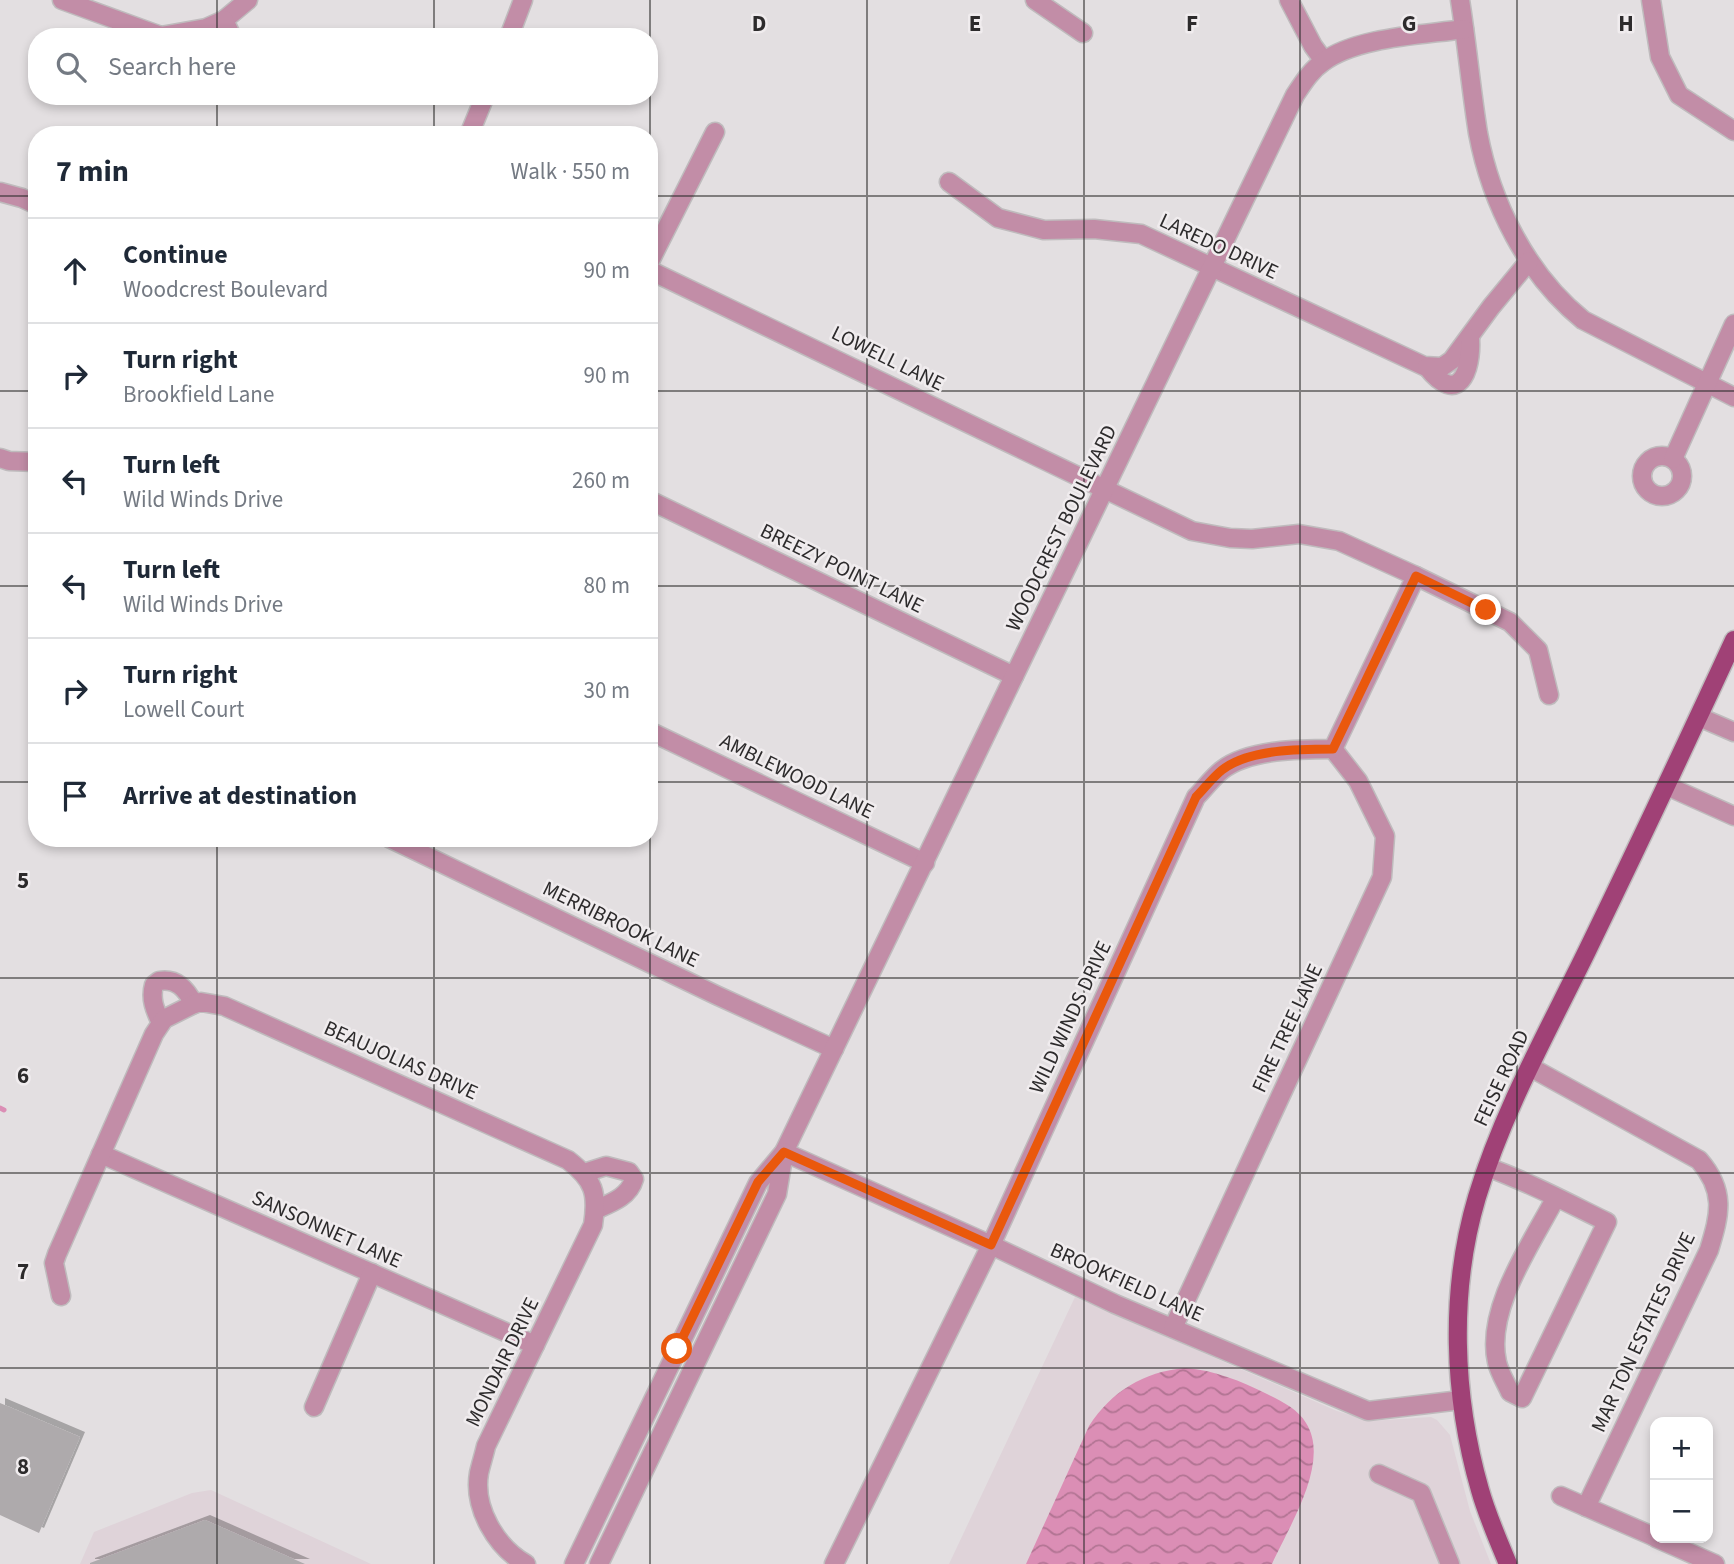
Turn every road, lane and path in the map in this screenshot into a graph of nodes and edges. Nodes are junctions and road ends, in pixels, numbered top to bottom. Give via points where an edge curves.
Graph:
1 (62, 0) edge
2 (248, 0) edge
3 (523, 0) edge
4 (1035, 0) edge
5 (1289, 0) edge
6 (1460, 0) edge
7 (1651, 0) edge
8 (224, 20) junction
9 (139, 28) edge
10 (202, 28) edge
11 (228, 28) edge
12 (512, 28) edge
13 (1464, 29) junction
14 (1083, 33) dead end
15 (1324, 61) junction
16 (481, 105) edge
17 (473, 126) edge
18 (1734, 131) edge
19 (715, 132) dead end
20 (949, 181) dead end
21 (0, 192) edge
22 (28, 201) edge
23 (658, 245) edge
24 (1529, 261) junction
25 (1212, 267) junction
26 (658, 274) edge
27 (1734, 324) edge
28 (1707, 383) junction
29 (1734, 397) edge
30 (0, 458) edge
31 (1673, 459) dead end
32 (28, 462) edge
33 (1105, 489) junction
34 (658, 504) edge
35 (1416, 576) junction
36 (1734, 640) edge
37 (1014, 676) junction
38 (1549, 695) dead end
39 (1699, 717) junction
40 (1734, 732) edge
41 (658, 734) edge
42 (1333, 749) junction
43 (1667, 786) junction
44 (1734, 816) edge
45 (408, 847) edge
46 (925, 863) junction
47 (194, 1004) junction
48 (161, 1023) junction
49 (834, 1049) junction
50 (1530, 1067) junction
51 (784, 1152) junction
52 (102, 1154) junction
53 (1488, 1167) junction
54 (584, 1173) junction
55 (1556, 1197) junction
56 (596, 1210) junction
57 (991, 1245) junction
58 (372, 1273) junction
59 (61, 1296) dead end
60 (1173, 1328) junction
61 (535, 1345) junction
62 (1461, 1400) junction
63 (314, 1407) dead end
64 (1379, 1474) dead end
65 (1561, 1496) dead end
66 (1586, 1507) junction
67 (1650, 1535) edge
68 (1667, 1543) edge
69 (526, 1564) edge
70 (574, 1564) edge
71 (599, 1564) edge
72 (834, 1564) edge
73 (1450, 1564) edge
74 (1508, 1564) edge
75 (1715, 1564) edge

1 - 9 street
2 - 8 street
3 - 12 street
4 - 14 street
5 - 15 street
6 - 13 street
7 - 18 street via 1660,57 1679,95
8 - 10 street
8 - 11 street
13 - 15 street, WOODCREST BOULEVARD via 1375,41 1349,47
13 - 24 street via 1479,136 1499,208
15 - 25 street, WOODCREST BOULEVARD via 1295,95
16 - 17 street
19 - 23 street
20 - 25 street, LAREDO DRIVE via 998,218 1044,230 1141,234
21 - 22 street
24 - 25 street, LAREDO DRIVE via 1442,367 1427,367
24 - 28 street via 1584,320
25 - 33 street, WOODCREST BOULEVARD
26 - 33 street, LOWELL LANE
27 - 28 street
28 - 29 street
28 - 31 street
30 - 32 street
33 - 35 street, LOWELL LANE via 1192,531 1230,538 1299,534 1339,541
33 - 37 street, WOODCREST BOULEVARD
34 - 37 street, BREEZY POINT LANE
35 - 38 street, LOWELL LANE via 1510,622 1538,650
35 - 42 street
36 - 39 main road, FEISE ROAD
37 - 46 street, WOODCREST BOULEVARD
39 - 40 street
39 - 43 main road, FEISE ROAD
41 - 46 street, AMBLEWOOD LANE
42 - 57 street, WILD WINDS DRIVE via 1297,749 1247,758 1223,769 1196,797
42 - 60 street, FIRE TREE LANE via 1358,781 1385,836 1382,877
43 - 44 street
43 - 50 main road, FEISE ROAD
45 - 49 street, MERRIBROOK LANE
46 - 49 street, WOODCREST BOULEVARD
47 - 48 street
47 - 48 street via 176,982 159,981 152,998
47 - 54 street, BEAUJOLIAS DRIVE via 224,1006 568,1160
48 - 52 street
49 - 51 street, WOODCREST BOULEVARD
50 - 53 main road, FEISE ROAD
50 - 66 street, MAR TON ESTATES DRIVE via 1693,1156 1708,1170 1720,1200 1709,1250
51 - 57 street, BROOKFIELD LANE
51 - 70 street, WOODCREST BOULEVARD via 758,1182
51 - 71 street, WOODCREST BOULEVARD via 777,1194
52 - 58 street, SANSONNET LANE
52 - 59 street via 54,1264
53 - 55 street
53 - 62 main road, FEISE ROAD via 1477,1198 1461,1284
54 - 56 street via 594,1190
54 - 56 street via 606,1166 629,1172 634,1179 620,1198
55 - 55 street via 1607,1222 1522,1398 1510,1392 1497,1362 1496,1321 1504,1296
56 - 61 street, MONDAIR DRIVE
57 - 60 street, BROOKFIELD LANE
57 - 72 street, WILD WINDS DRIVE
58 - 61 street, SANSONNET LANE
58 - 63 street
60 - 62 street, BROOKFIELD LANE via 1368,1411
61 - 69 street, MONDAIR DRIVE via 486,1446 478,1476 481,1507 495,1537
62 - 74 main road, FEISE ROAD via 1480,1490
64 - 73 street via 1421,1493
65 - 66 street
66 - 67 street
68 - 75 street

